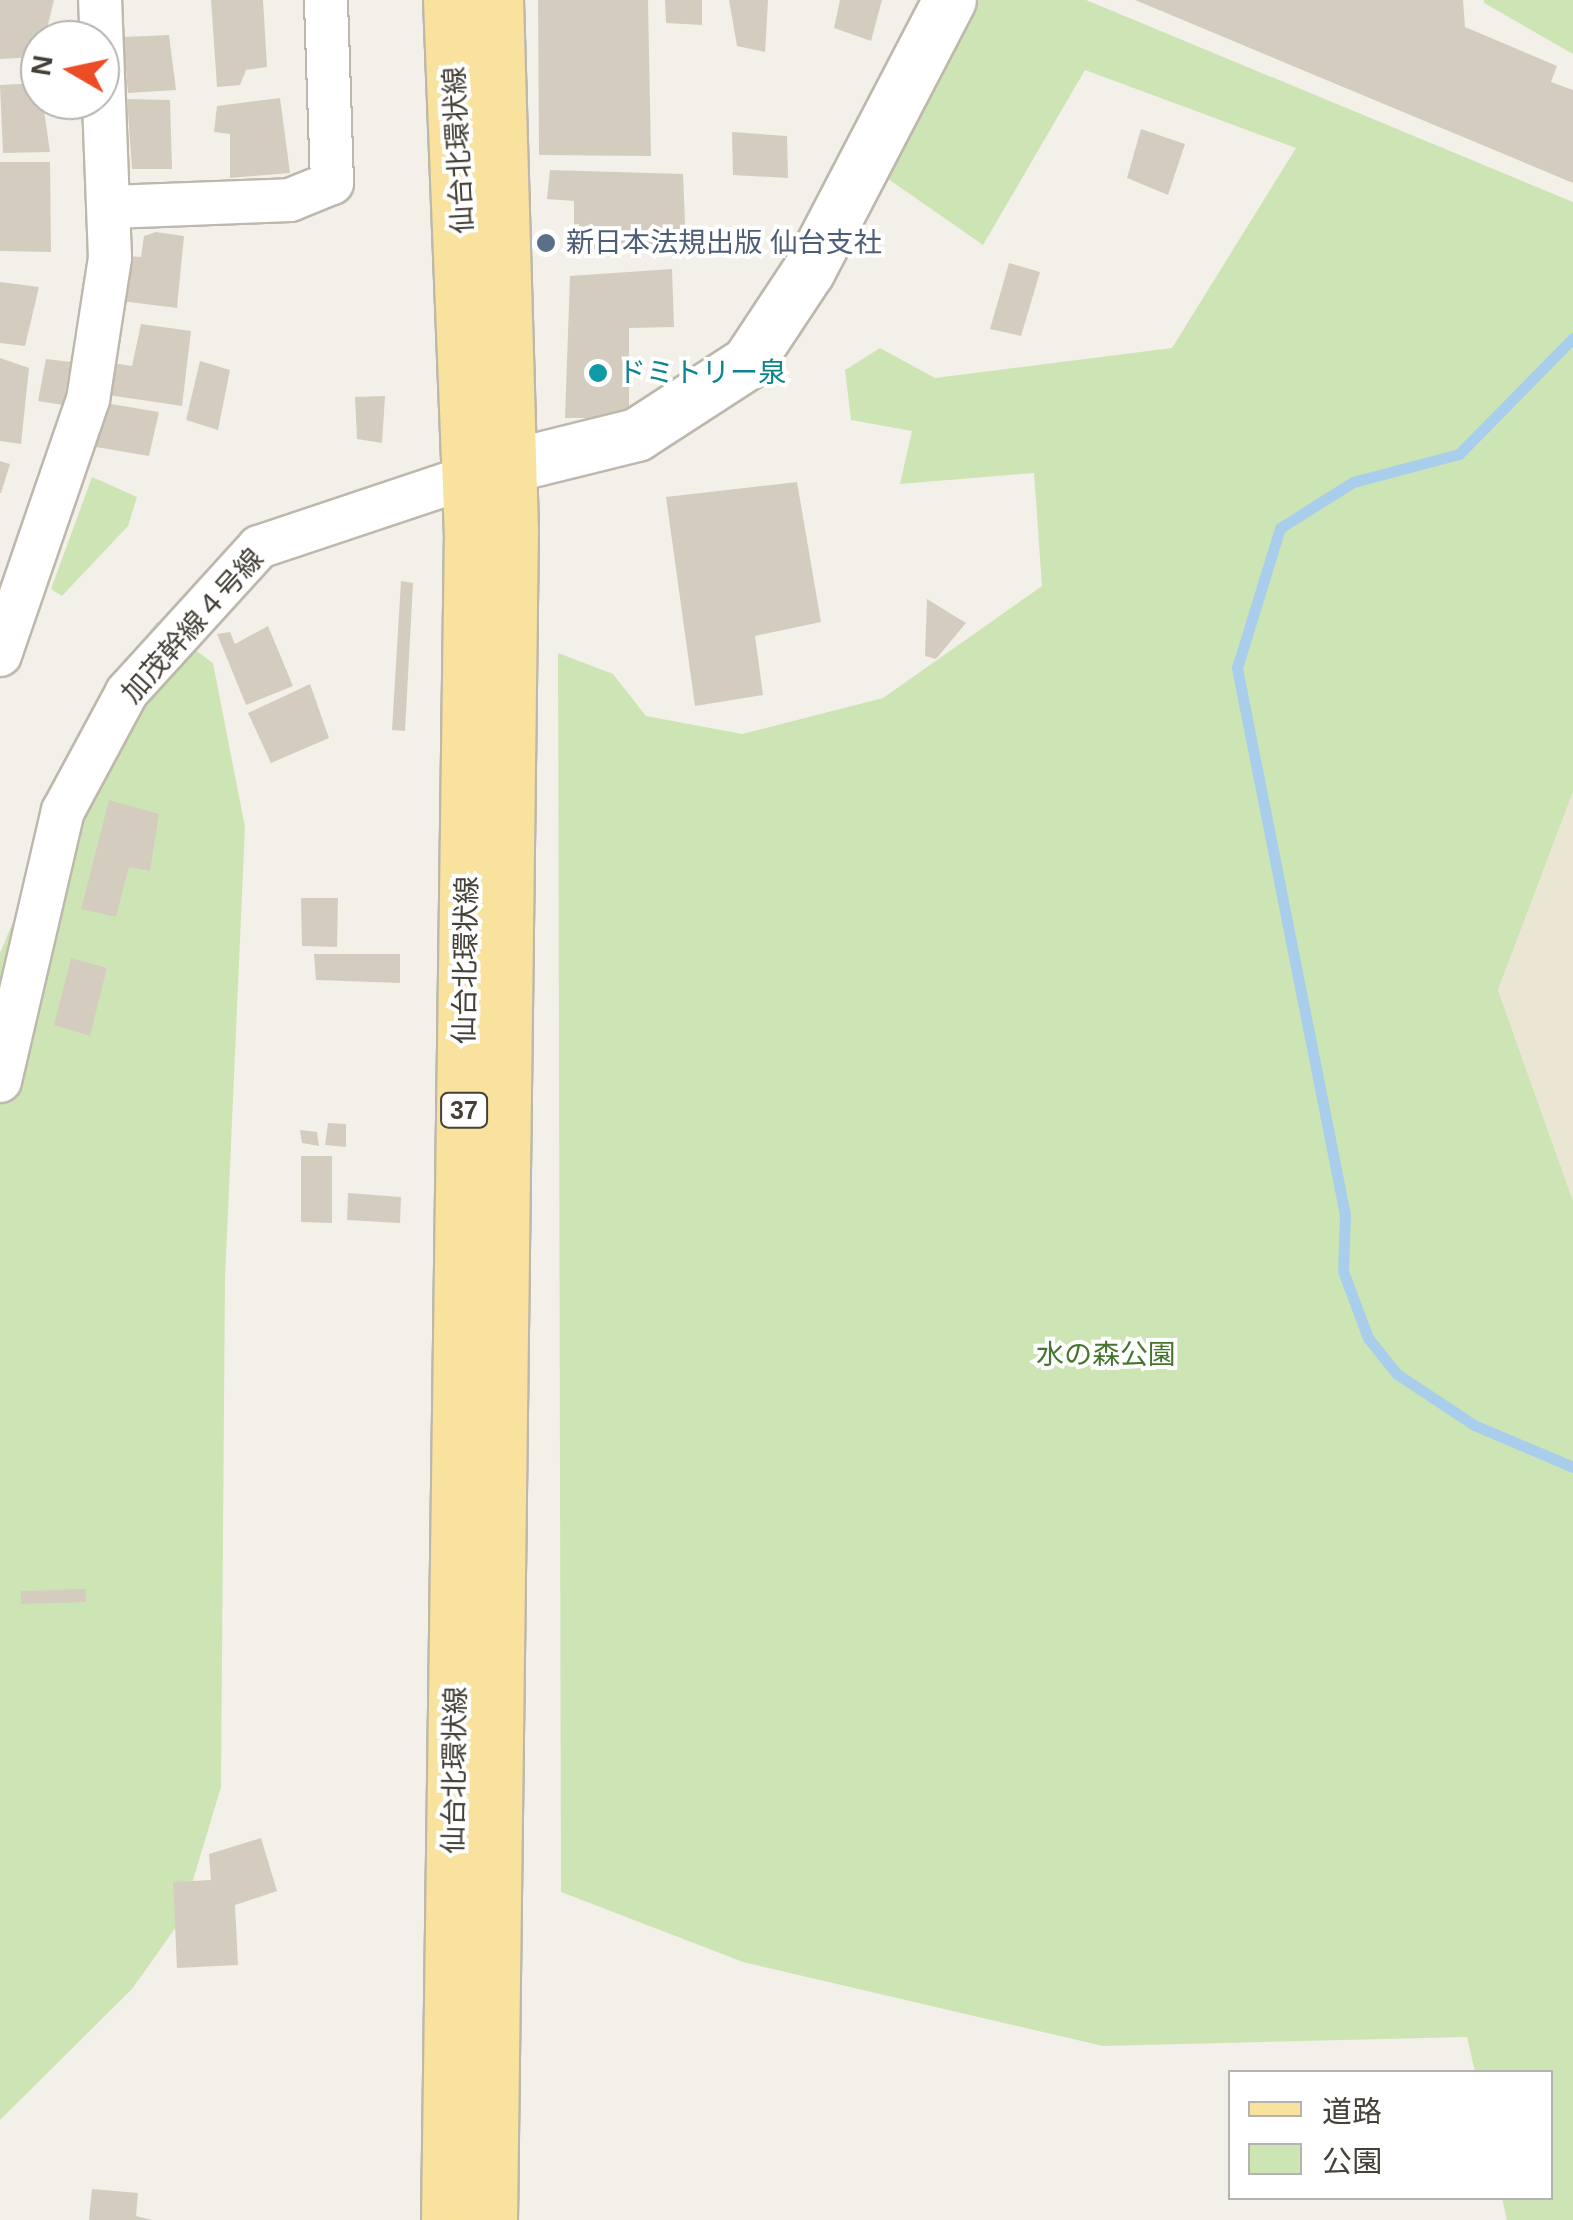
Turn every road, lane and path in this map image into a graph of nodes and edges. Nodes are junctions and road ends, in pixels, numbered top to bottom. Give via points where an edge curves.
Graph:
1 (100, 0) edge
2 (326, 0) edge
3 (451, 0) edge
4 (495, 0) edge
5 (950, 0) edge
6 (111, 207) junction
7 (490, 471) junction
8 (0, 655) edge
9 (0, 1081) edge
10 (449, 2220) edge
11 (490, 2220) edge

1 - 6 street
2 - 6 street via 332,183 290,200
3 - 7 main road, 仙台北環状線 / 37
4 - 7 main road, 仙台北環状線 / 37
5 - 7 street via 809,271 748,363 637,435
6 - 8 street via 88,400
7 - 9 street, 加茂幹線４号線 via 259,547 127,692 63,810
7 - 10 main road, 仙台北環状線 / 37
7 - 11 main road, 仙台北環状線 / 37

